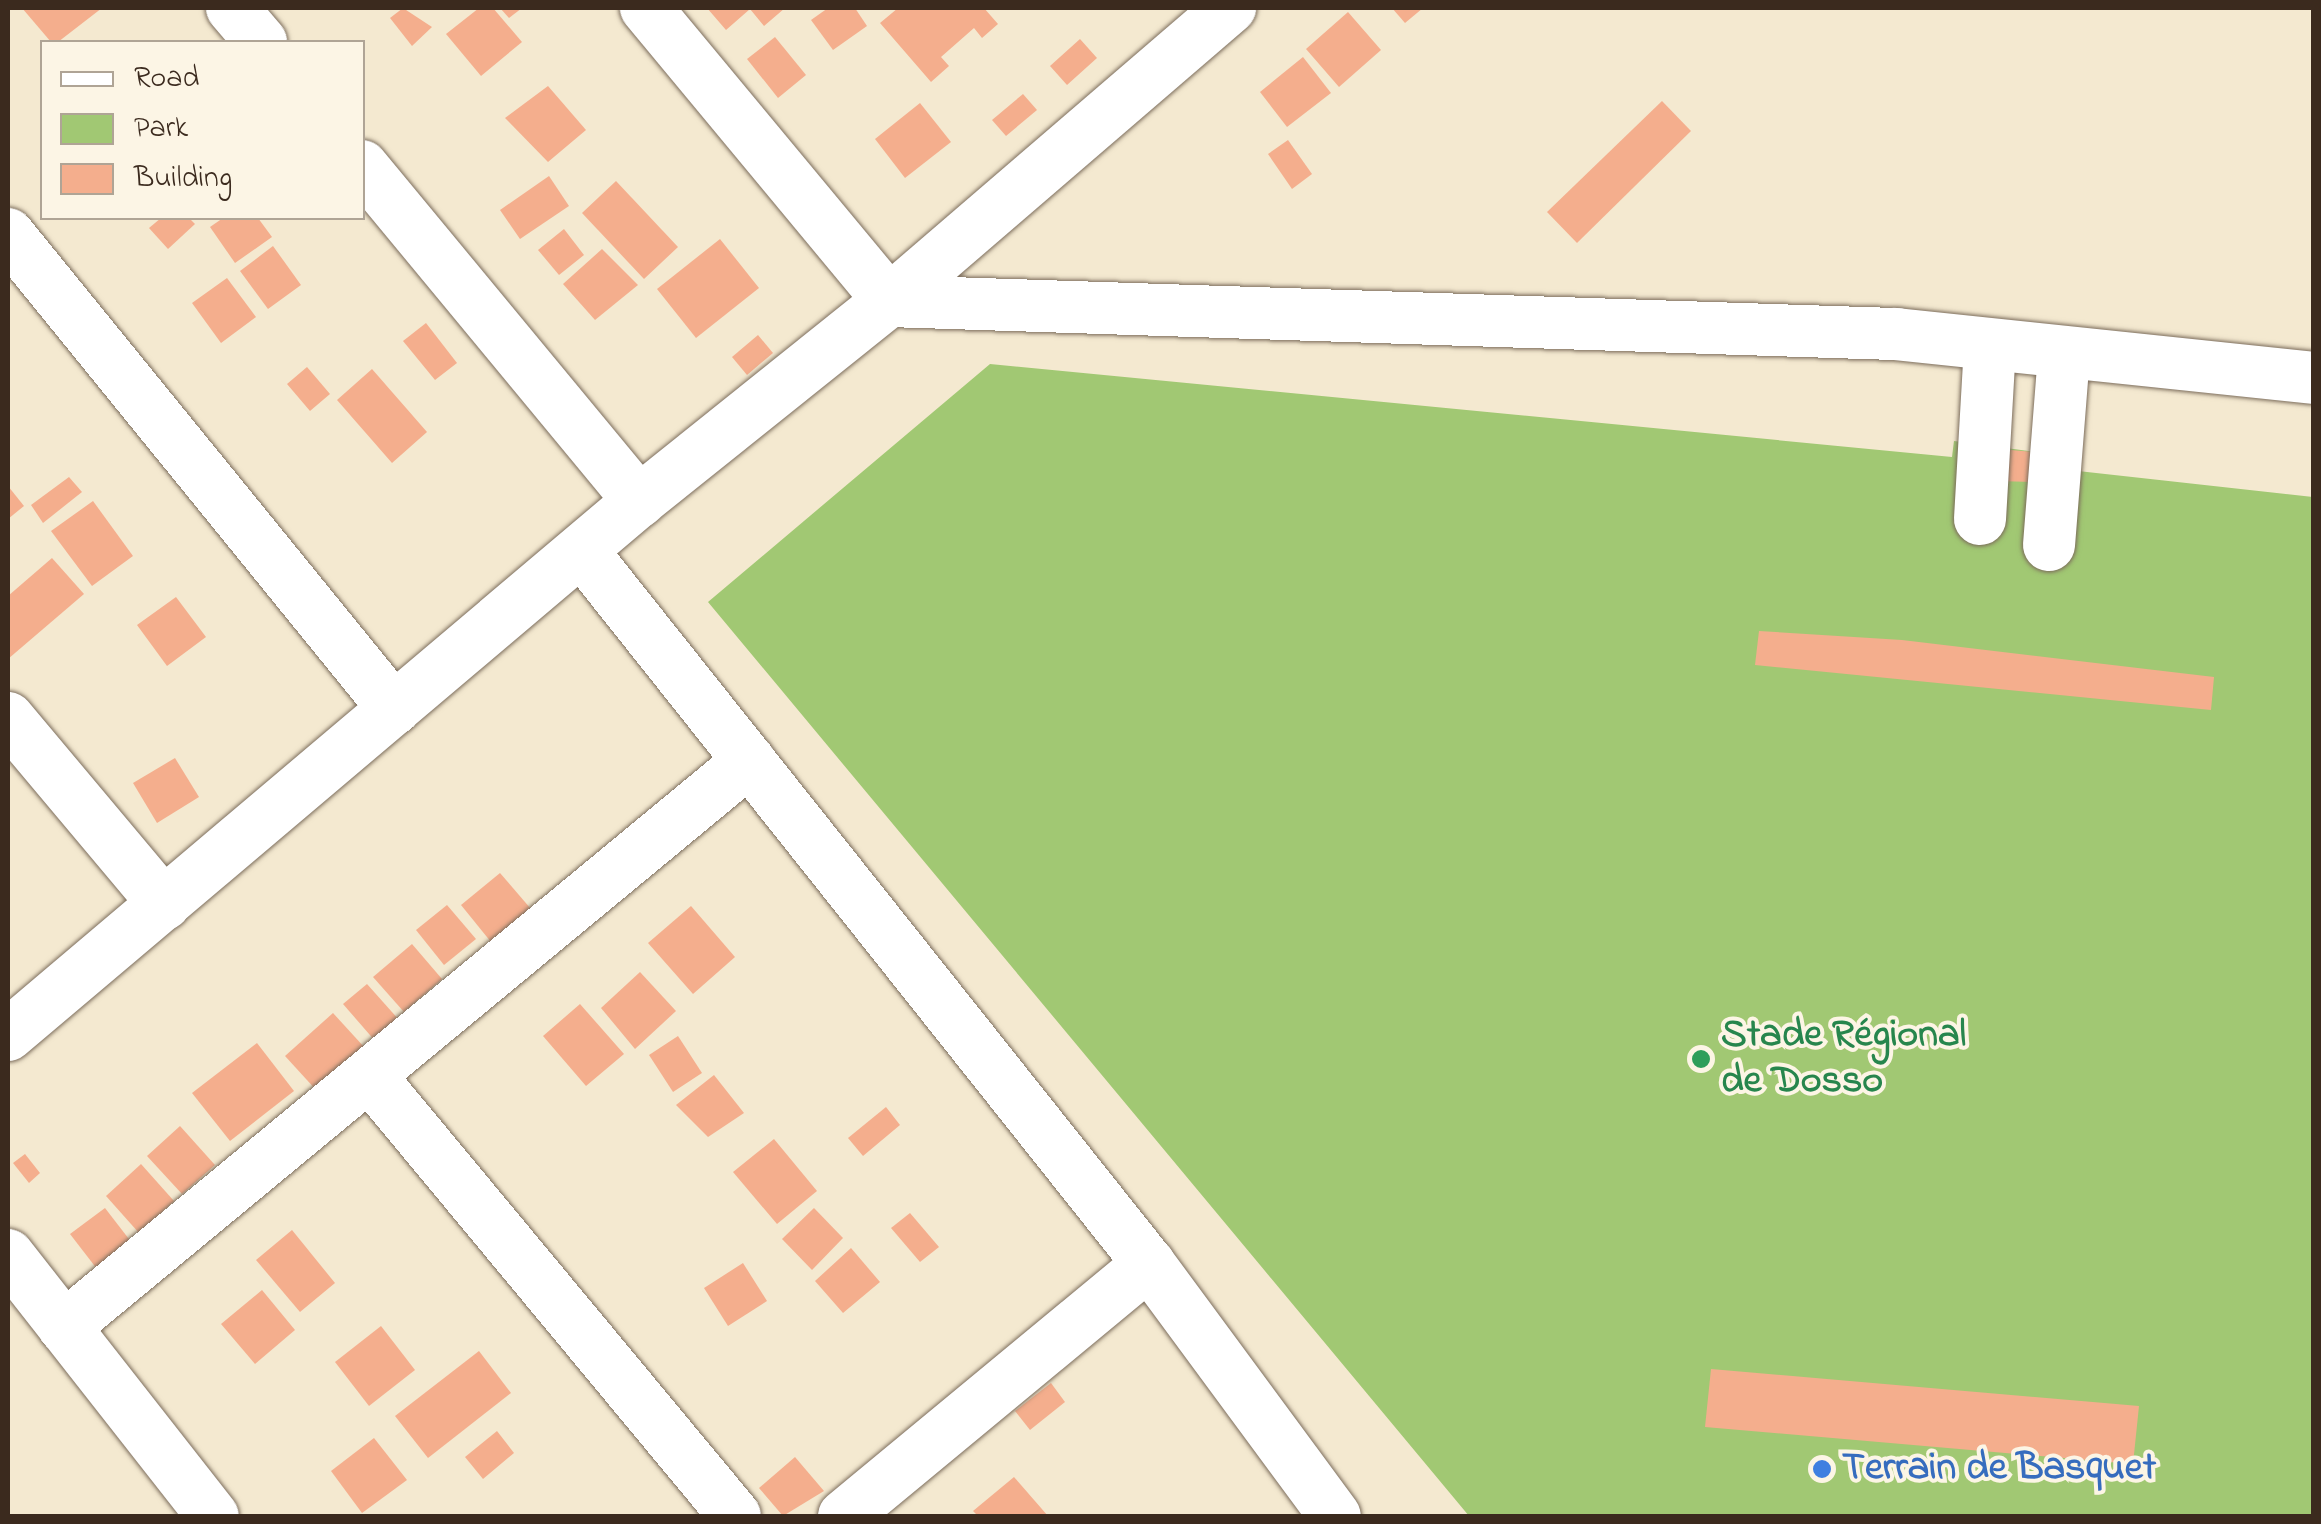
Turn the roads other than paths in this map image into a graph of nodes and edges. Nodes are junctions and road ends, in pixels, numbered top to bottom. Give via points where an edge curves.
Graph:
1 (232, 8) edge
2 (646, 8) edge
3 (1230, 8) edge
4 (259, 40) edge
5 (365, 170) edge
6 (8, 234) edge
7 (889, 302) junction
8 (1990, 346) junction
9 (2064, 355) junction
10 (2312, 365) edge
11 (639, 501) junction
12 (1980, 518) dead end
13 (2049, 545) dead end
14 (582, 550) junction
15 (394, 709) junction
16 (8, 718) edge
17 (749, 761) junction
18 (164, 904) junction
19 (8, 1035) edge
20 (369, 1074) junction
21 (8, 1255) edge
22 (1149, 1264) junction
23 (64, 1326) junction
24 (213, 1516) edge
25 (735, 1516) edge
26 (844, 1516) edge
27 (1334, 1516) edge

1 - 4 street
2 - 7 street
3 - 7 street
5 - 11 street
6 - 15 street
7 - 8 street via 1695,325
7 - 11 street
8 - 9 street
8 - 12 street
9 - 10 street
9 - 13 street
11 - 14 street
14 - 15 street
14 - 17 street
15 - 18 street
16 - 18 street
17 - 20 street
17 - 22 street
18 - 19 street
20 - 23 street
20 - 25 street
21 - 23 street
22 - 26 street
22 - 27 street
23 - 24 street

